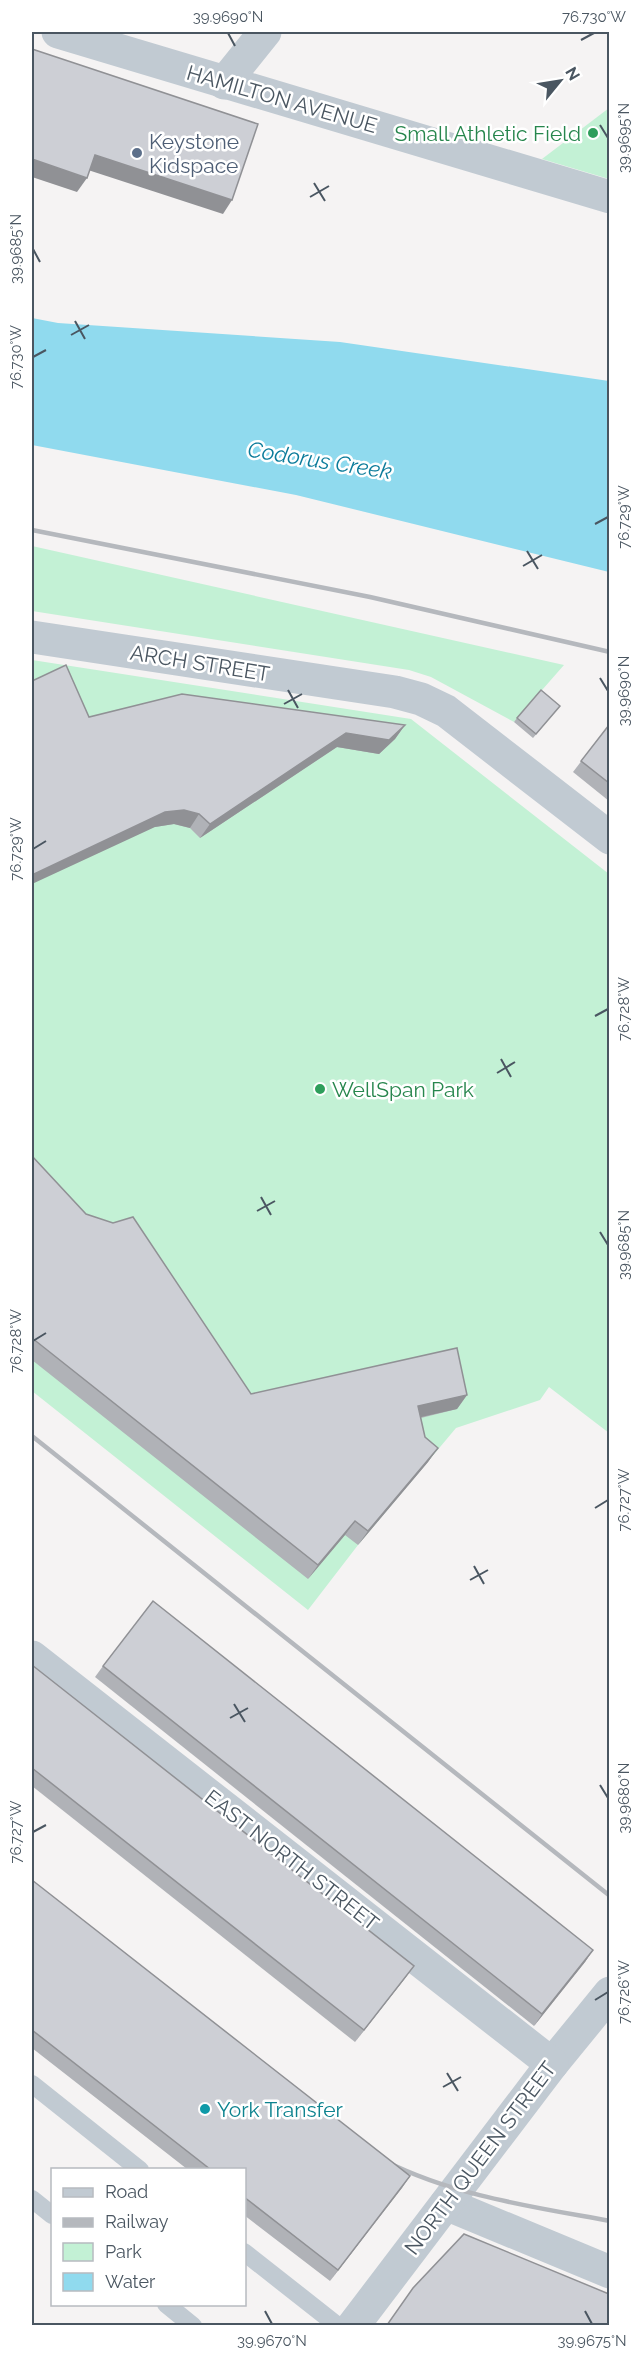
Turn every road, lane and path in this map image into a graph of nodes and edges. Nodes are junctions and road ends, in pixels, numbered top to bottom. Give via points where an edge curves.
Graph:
1 (58, 32) edge
2 (266, 32) edge
3 (224, 82) junction
4 (609, 197) edge
5 (32, 637) edge
6 (609, 838) edge
7 (32, 1657) edge
8 (609, 1992) edge
9 (552, 2064) junction
10 (32, 2084) edge
11 (139, 2168) edge
12 (32, 2199) edge
13 (446, 2204) junction
14 (51, 2214) edge
15 (246, 2254) edge
16 (609, 2272) edge
17 (169, 2306) edge
18 (193, 2325) edge
19 (338, 2325) edge
20 (352, 2325) edge

1 - 3 street, HAMILTON AVENUE
2 - 3 street
3 - 4 street, HAMILTON AVENUE
5 - 6 street, ARCH STREET via 421,699 446,711
7 - 9 street, EAST NORTH STREET
8 - 9 street, NORTH QUEEN STREET
9 - 13 street, NORTH QUEEN STREET
10 - 11 lane
12 - 14 lane
13 - 16 street
13 - 20 street, NORTH QUEEN STREET
15 - 19 lane
17 - 18 lane

